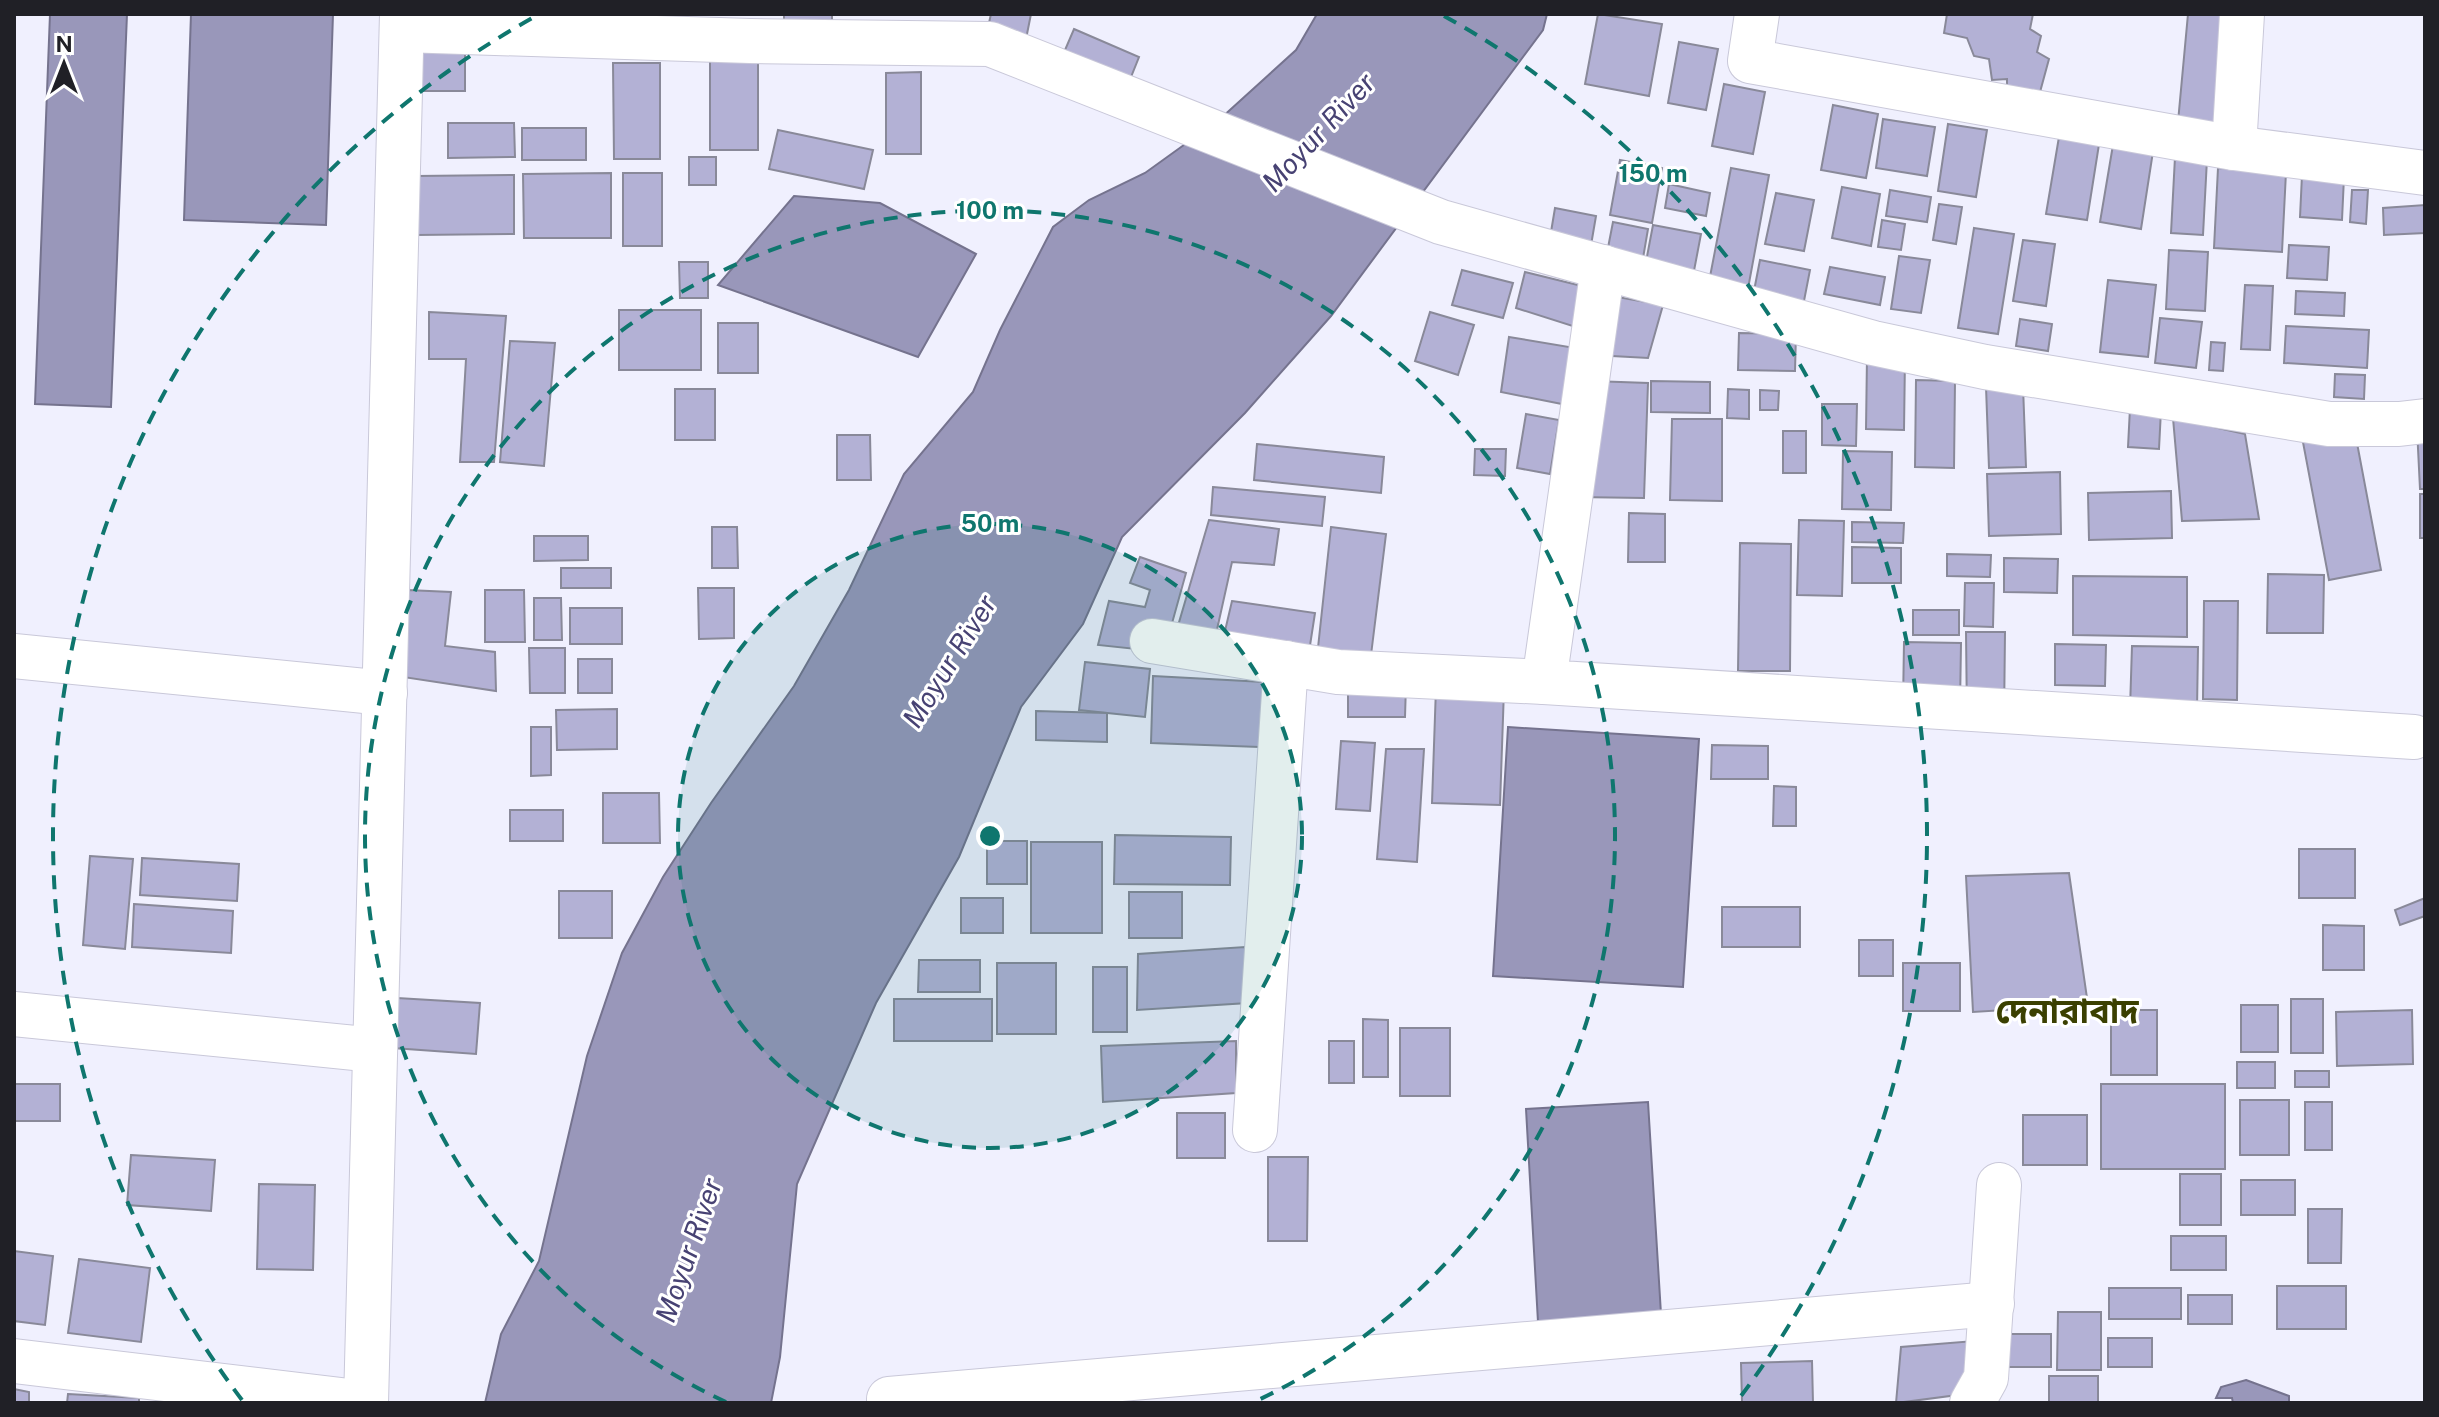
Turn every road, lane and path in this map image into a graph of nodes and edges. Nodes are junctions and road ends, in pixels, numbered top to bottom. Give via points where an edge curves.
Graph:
1 (1757, 14) edge
2 (2242, 14) edge
3 (402, 22) edge
4 (2234, 148) junction
5 (2425, 173) edge
6 (1603, 267) junction
7 (2425, 421) edge
8 (1152, 641) dead end
9 (14, 656) edge
10 (1286, 663) junction
11 (1544, 682) junction
12 (385, 693) junction
13 (2414, 737) dead end
14 (14, 1014) edge
15 (375, 1050) junction
16 (1255, 1130) dead end
17 (1999, 1185) dead end
18 (1992, 1304) junction
19 (14, 1361) edge
20 (889, 1399) dead end
21 (366, 1403) edge
22 (1972, 1403) edge

1 - 4 street via 1750,61
2 - 4 street
3 - 6 street via 750,41 990,44 1441,222
3 - 12 street
4 - 5 street
6 - 7 street via 1873,343 1985,367 2329,424
6 - 11 street
8 - 10 street
9 - 12 street
10 - 11 street via 1338,672
10 - 16 street
11 - 13 street
12 - 15 street
14 - 15 street
15 - 21 street
17 - 18 street
18 - 20 street
18 - 22 street via 1986,1378
19 - 21 street

